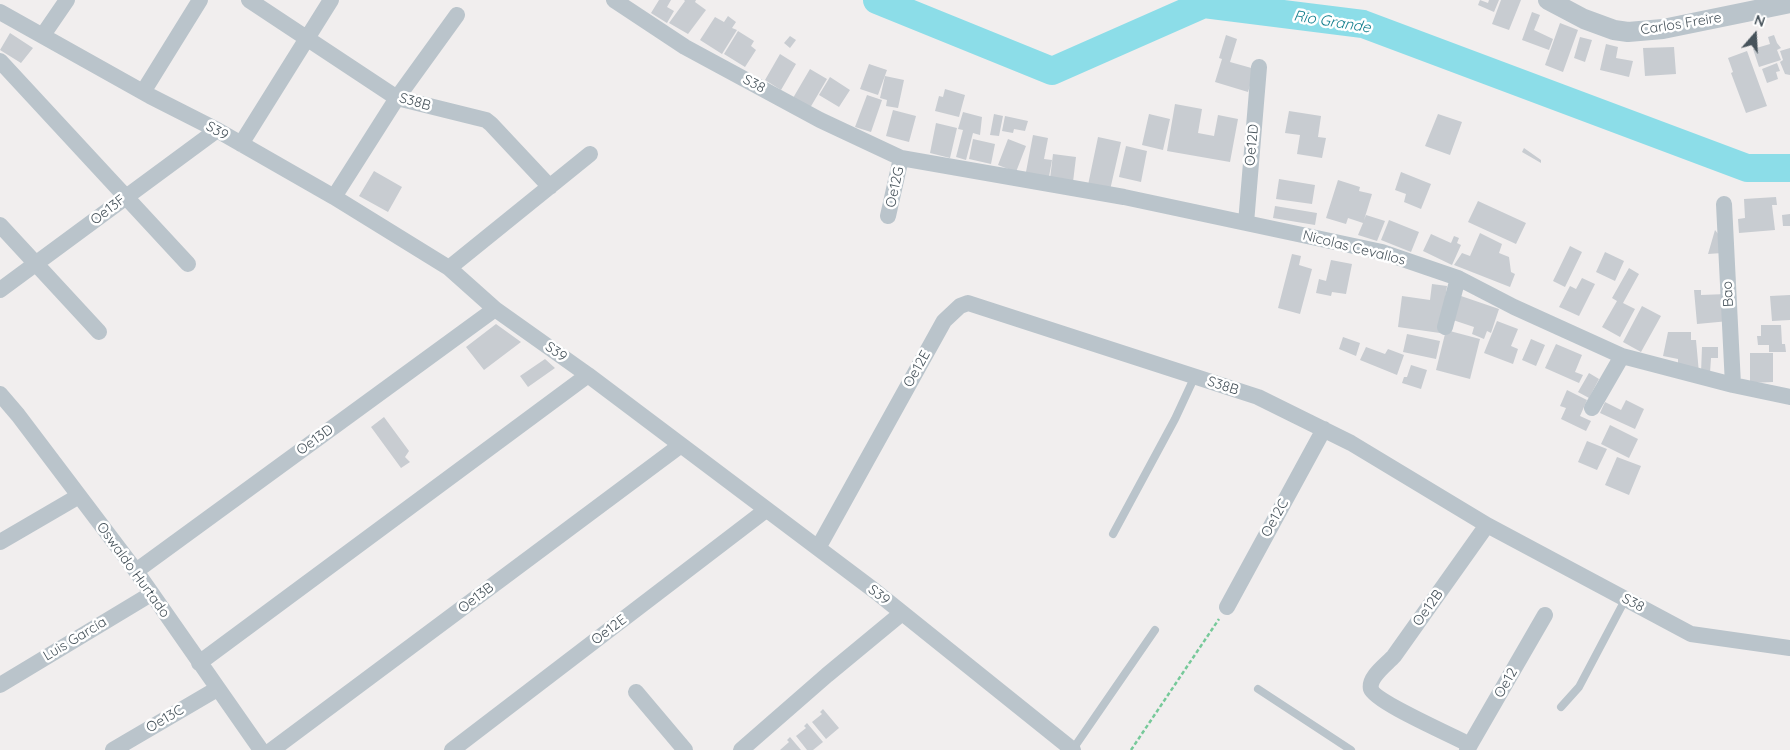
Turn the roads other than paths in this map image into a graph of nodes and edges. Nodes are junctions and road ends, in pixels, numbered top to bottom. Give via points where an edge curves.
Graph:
1 (67, 0) edge
2 (200, 0) edge
3 (249, 0) edge
4 (331, 0) edge
5 (614, 0) edge
6 (1548, 0) edge
7 (1790, 3) edge
8 (1763, 4) edge
9 (0, 12) edge
10 (456, 14) dead end
11 (43, 35) junction
12 (307, 38) junction
13 (0, 61) edge
14 (1259, 67) dead end
15 (143, 92) junction
16 (397, 98) junction
17 (217, 130) junction
18 (241, 144) junction
19 (590, 154) dead end
20 (901, 158) junction
21 (550, 187) junction
22 (126, 196) junction
23 (334, 197) junction
24 (1724, 204) dead end
25 (888, 216) dead end
26 (1246, 223) junction
27 (0, 225) edge
28 (35, 264) junction
29 (188, 264) dead end
30 (449, 268) junction
31 (1458, 278) junction
32 (0, 290) edge
33 (495, 309) junction
34 (944, 321) joint
35 (1445, 327) dead end
36 (98, 332) dead end
37 (1622, 356) junction
38 (588, 375) junction
39 (1195, 376) junction
40 (1733, 385) junction
41 (0, 394) edge
42 (1790, 397) edge
43 (1592, 408) dead end
44 (1324, 429) junction
45 (680, 445) junction
46 (80, 496) junction
47 (766, 510) junction
48 (1486, 525) junction
49 (1113, 534) dead end
50 (0, 542) edge
51 (818, 548) junction
52 (136, 571) junction
53 (151, 594) junction
54 (1626, 598) junction
55 (1226, 607) road end
56 (902, 613) junction
57 (1545, 615) dead end
58 (1155, 630) dead end
59 (1790, 648) edge
60 (199, 663) junction
61 (0, 685) edge
62 (217, 689) junction
63 (1258, 689) dead end
64 (636, 692) dead end
65 (1561, 707) dead end
66 (1468, 747) edge
67 (113, 750) edge
68 (261, 750) edge
69 (272, 750) edge
70 (452, 750) edge
71 (685, 750) edge
72 (741, 750) edge
73 (1073, 750) edge
74 (1351, 750) edge

1 - 11 street
2 - 15 street
3 - 12 street, S38B
4 - 12 street
5 - 20 street, S38 via 685,47 820,120
6 - 8 street, Carlos Freire via 1584,19 1628,32 1663,29
7 - 8 street, Carlos Freire
9 - 11 street, S39
10 - 16 street
11 - 15 street, S39
12 - 16 street, S38B
12 - 18 street
13 - 22 street
14 - 26 street, Oe12D
15 - 17 street, S39
16 - 21 street, S38B via 486,120
16 - 23 street
17 - 18 street, S39
17 - 22 street, Oe13F
18 - 23 street, S39
19 - 21 street
20 - 25 street, Oe12G
20 - 26 street, Nicolas Cevallos via 1124,197
21 - 30 street
22 - 28 street, Oe13F
22 - 29 street
23 - 30 street, S39
24 - 40 street, Bao
26 - 31 street, Nicolas Cevallos via 1382,252
27 - 28 street
28 - 32 street, Oe13F
28 - 36 street
30 - 33 street, S39
31 - 35 street
31 - 37 street, Nicolas Cevallos
33 - 38 street, S39
33 - 52 street, Oe13D
34 - 39 street, S38B via 968,303
34 - 51 street, Oe12E
37 - 40 street, Nicolas Cevallos
37 - 43 street
38 - 45 street, S39
38 - 60 street
39 - 44 street, S38B via 1258,397
39 - 49 lane
40 - 42 street, Nicolas Cevallos
41 - 46 street, Oswaldo Hurtado
44 - 48 street, S38B
44 - 55 street, Oe12C
45 - 47 street, S39
45 - 69 street, Oe13B
46 - 50 street
46 - 52 street, Oswaldo Hurtado
47 - 51 street, S39
47 - 70 street, Oe12E
48 - 54 street, S38
48 - 66 street, Oe12B via 1394,655 1374,677 1371,689 1390,705
51 - 56 street, S39
52 - 53 street, Oswaldo Hurtado
53 - 60 street, Oswaldo Hurtado
53 - 61 street, Luis García
54 - 59 street, S38 via 1691,634
54 - 65 lane via 1579,687
56 - 72 street
56 - 73 street, S39
57 - 66 street, Oe12
58 - 73 lane
60 - 62 street, Oswaldo Hurtado
62 - 67 street, Oe13C
62 - 68 street, Oswaldo Hurtado
63 - 74 lane
64 - 71 street

